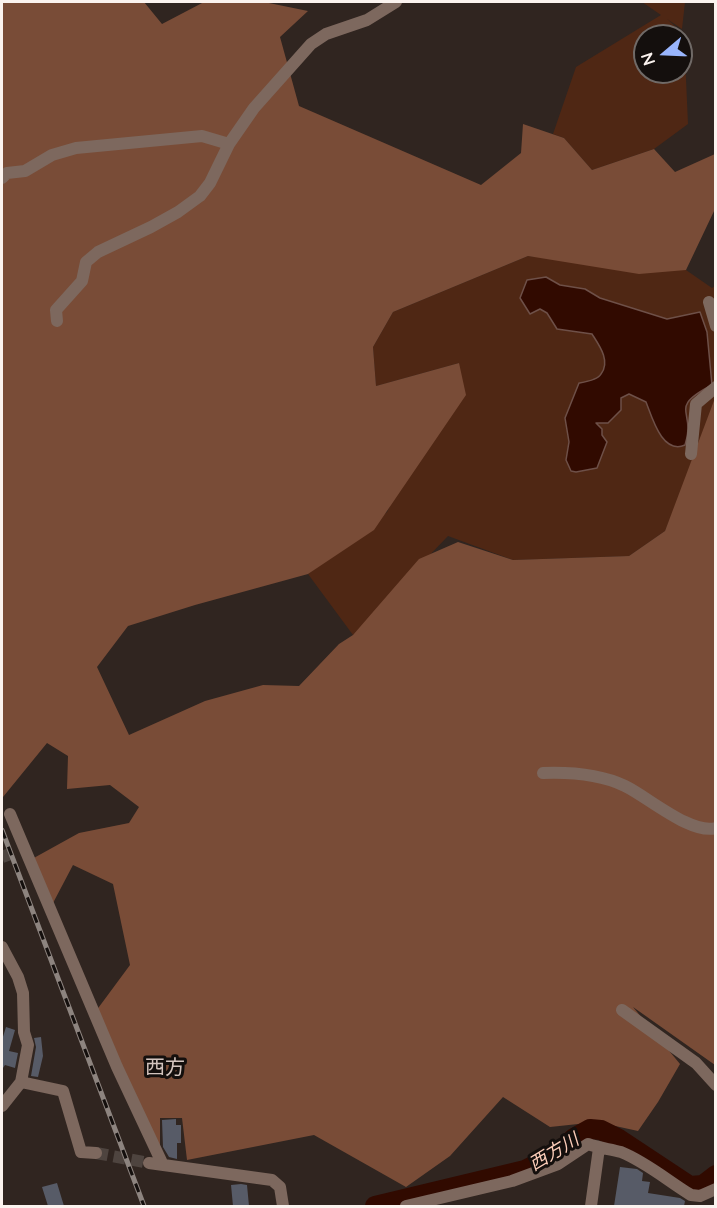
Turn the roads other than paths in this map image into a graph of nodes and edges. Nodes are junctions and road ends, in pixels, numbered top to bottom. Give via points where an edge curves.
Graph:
1 (396, 2) edge
2 (229, 144) junction
3 (2, 178) edge
4 (710, 302) edge
5 (57, 321) dead end
6 (716, 326) edge
7 (716, 387) edge
8 (691, 454) dead end
9 (543, 773) dead end
10 (10, 814) dead end
11 (716, 828) edge
12 (2, 947) edge
13 (622, 1010) dead end
14 (21, 1082) junction
15 (716, 1085) edge
16 (2, 1106) edge
17 (599, 1148) junction
18 (96, 1153) tunnel mouth
19 (149, 1163) tunnel mouth
20 (163, 1165) junction
21 (716, 1189) edge
22 (283, 1206) edge
23 (406, 1206) edge
24 (591, 1206) edge

1 - 2 street via 367,20 326,34 311,44 254,108
2 - 3 street via 202,136 76,148
2 - 5 street via 200,196 86,262 82,281 56,310
4 - 6 street
7 - 8 street via 696,404
9 - 11 street via 576,772 624,785 694,826
10 - 20 street via 18,851
12 - 14 street via 23,993 28,1045
13 - 15 street via 696,1063
14 - 16 street
14 - 18 street via 63,1091 81,1152
17 - 21 street via 620,1152 691,1195 700,1196
17 - 23 street via 588,1144 558,1164 512,1181
17 - 24 street
19 - 20 street
20 - 22 street via 272,1180 280,1186

